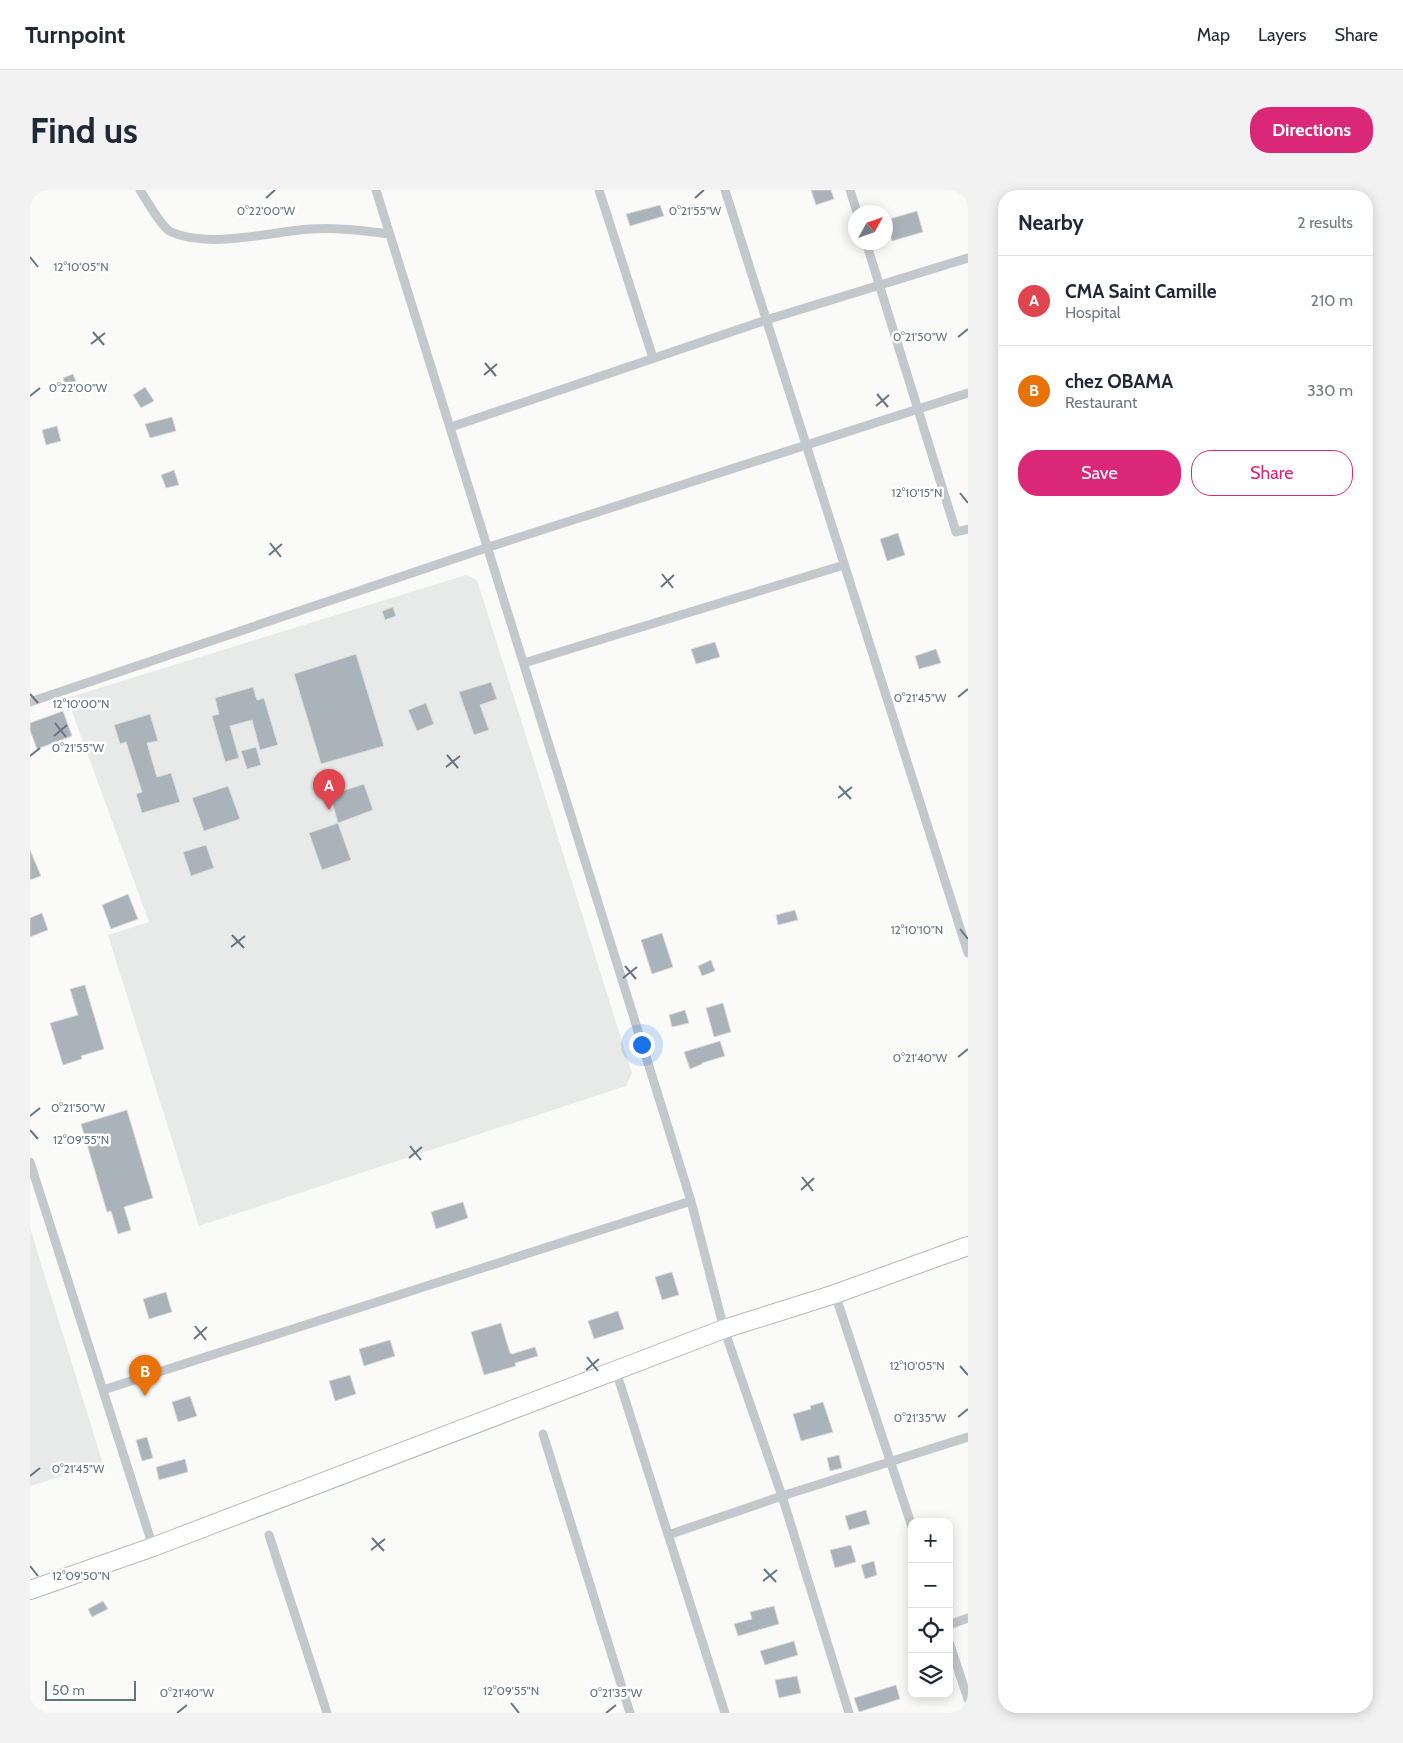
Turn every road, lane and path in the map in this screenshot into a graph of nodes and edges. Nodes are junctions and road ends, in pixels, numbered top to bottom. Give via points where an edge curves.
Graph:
1 (140, 190) edge
2 (376, 190) edge
3 (600, 190) edge
4 (724, 190) edge
5 (850, 190) edge
6 (855, 205) edge
7 (390, 234) junction
8 (868, 250) edge
9 (968, 258) edge
10 (879, 286) junction
11 (766, 320) junction
12 (654, 358) junction
13 (968, 393) edge
14 (919, 408) junction
15 (451, 427) junction
16 (806, 445) junction
17 (968, 529) edge
18 (489, 547) junction
19 (844, 565) junction
20 (524, 663) junction
21 (30, 702) edge
22 (968, 953) edge
23 (30, 1162) edge
24 (691, 1201) junction
25 (968, 1246) edge
26 (835, 1294) junction
27 (724, 1329) junction
28 (616, 1371) junction
29 (103, 1390) junction
30 (543, 1434) dead end
31 (968, 1437) edge
32 (890, 1461) junction
33 (782, 1496) junction
34 (909, 1518) edge
35 (269, 1535) dead end
36 (668, 1535) junction
37 (153, 1547) junction
38 (30, 1590) edge
39 (968, 1618) edge
40 (953, 1623) edge
41 (953, 1653) edge
42 (968, 1699) edge
43 (327, 1713) edge
44 (630, 1713) edge
45 (725, 1713) edge
46 (849, 1713) edge

1 - 7 street via 170,232 203,240 312,229
2 - 7 street
3 - 12 street
4 - 11 street
5 - 6 street
7 - 15 street
8 - 10 street
9 - 10 street
10 - 11 street
10 - 14 street
11 - 12 street
11 - 16 street
12 - 15 street
13 - 14 street
14 - 16 street
14 - 17 street via 956,532
15 - 18 street
16 - 18 street
16 - 19 street
18 - 20 street
18 - 21 street
19 - 20 street
19 - 22 street
20 - 24 street
23 - 29 street
24 - 27 street
24 - 29 street
25 - 26 highway
26 - 27 highway
26 - 32 street
27 - 28 highway
27 - 33 street
28 - 36 street
28 - 37 highway
29 - 37 street
30 - 44 street
31 - 32 street
32 - 33 street
32 - 34 street
33 - 36 street
33 - 46 street
35 - 43 street
36 - 45 street
37 - 38 highway
39 - 40 street
41 - 42 street

